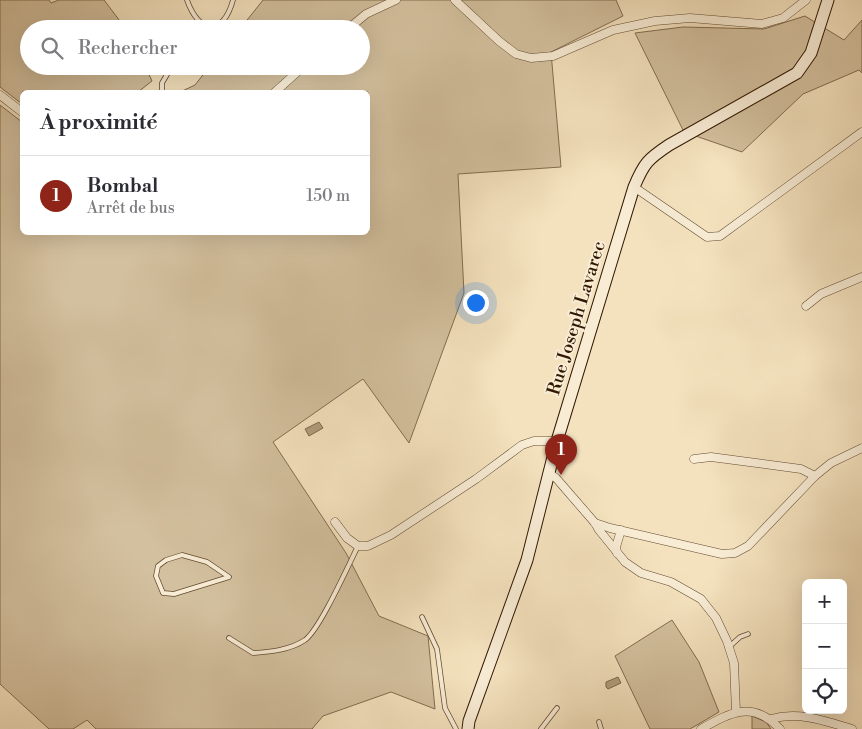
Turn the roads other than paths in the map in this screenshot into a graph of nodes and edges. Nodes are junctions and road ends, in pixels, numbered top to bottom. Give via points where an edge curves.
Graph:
1 (187, 0) edge
2 (233, 0) edge
3 (396, 0) edge
4 (454, 0) edge
5 (806, 0) edge
6 (828, 0) edge
7 (198, 20) edge
8 (225, 20) edge
9 (359, 20) edge
10 (167, 75) edge
11 (294, 75) edge
12 (162, 90) edge
13 (277, 90) edge
14 (0, 95) edge
15 (20, 110) edge
16 (862, 132) edge
17 (634, 187) junction
18 (862, 277) edge
19 (806, 306) dead end
20 (557, 441) junction
21 (862, 448) edge
22 (694, 459) dead end
23 (548, 473) junction
24 (815, 476) junction
25 (335, 522) dead end
26 (595, 523) junction
27 (621, 530) junction
28 (358, 546) junction
29 (617, 553) junction
30 (229, 577) joint
31 (422, 617) dead end
32 (748, 634) dead end
33 (230, 638) dead end
34 (729, 647) junction
35 (557, 708) dead end
36 (736, 712) junction
37 (770, 719) junction
38 (599, 722) dead end
39 (456, 729) edge
40 (468, 729) edge
41 (541, 729) edge
42 (602, 729) edge
43 (701, 729) edge
44 (780, 729) edge
45 (852, 729) edge

1 - 7 lane
2 - 8 lane
3 - 9 street
4 - 5 street via 516,54 531,58 553,56 612,30 655,22 690,18 762,24 782,18
6 - 17 street, Rue Joseph Lavarec via 811,53 797,72 652,156 642,168
10 - 12 lane
11 - 13 street
14 - 15 street
16 - 17 street via 720,236 707,236
17 - 20 street, Rue Joseph Lavarec
18 - 19 street via 821,294
20 - 23 street, Rue Joseph Lavarec
20 - 28 street via 534,441 522,445 391,535 368,546
21 - 24 street via 831,463
22 - 24 street via 712,457 801,469
23 - 26 street
23 - 40 street, Rue Joseph Lavarec via 527,560
24 - 27 street via 748,546 735,553 722,554
25 - 28 street
26 - 27 street
26 - 29 street
27 - 29 street
28 - 33 lane via 318,624 305,640 286,648 253,653
29 - 34 street via 641,573 671,582 701,599 716,618
30 - 30 lane via 174,594 163,592 156,576 158,566 182,555 207,562
31 - 39 lane via 438,649 445,708
32 - 34 lane
34 - 36 street via 734,663
35 - 41 lane
36 - 37 street via 753,711
36 - 43 street
37 - 44 street
37 - 45 street via 810,717
38 - 42 lane

